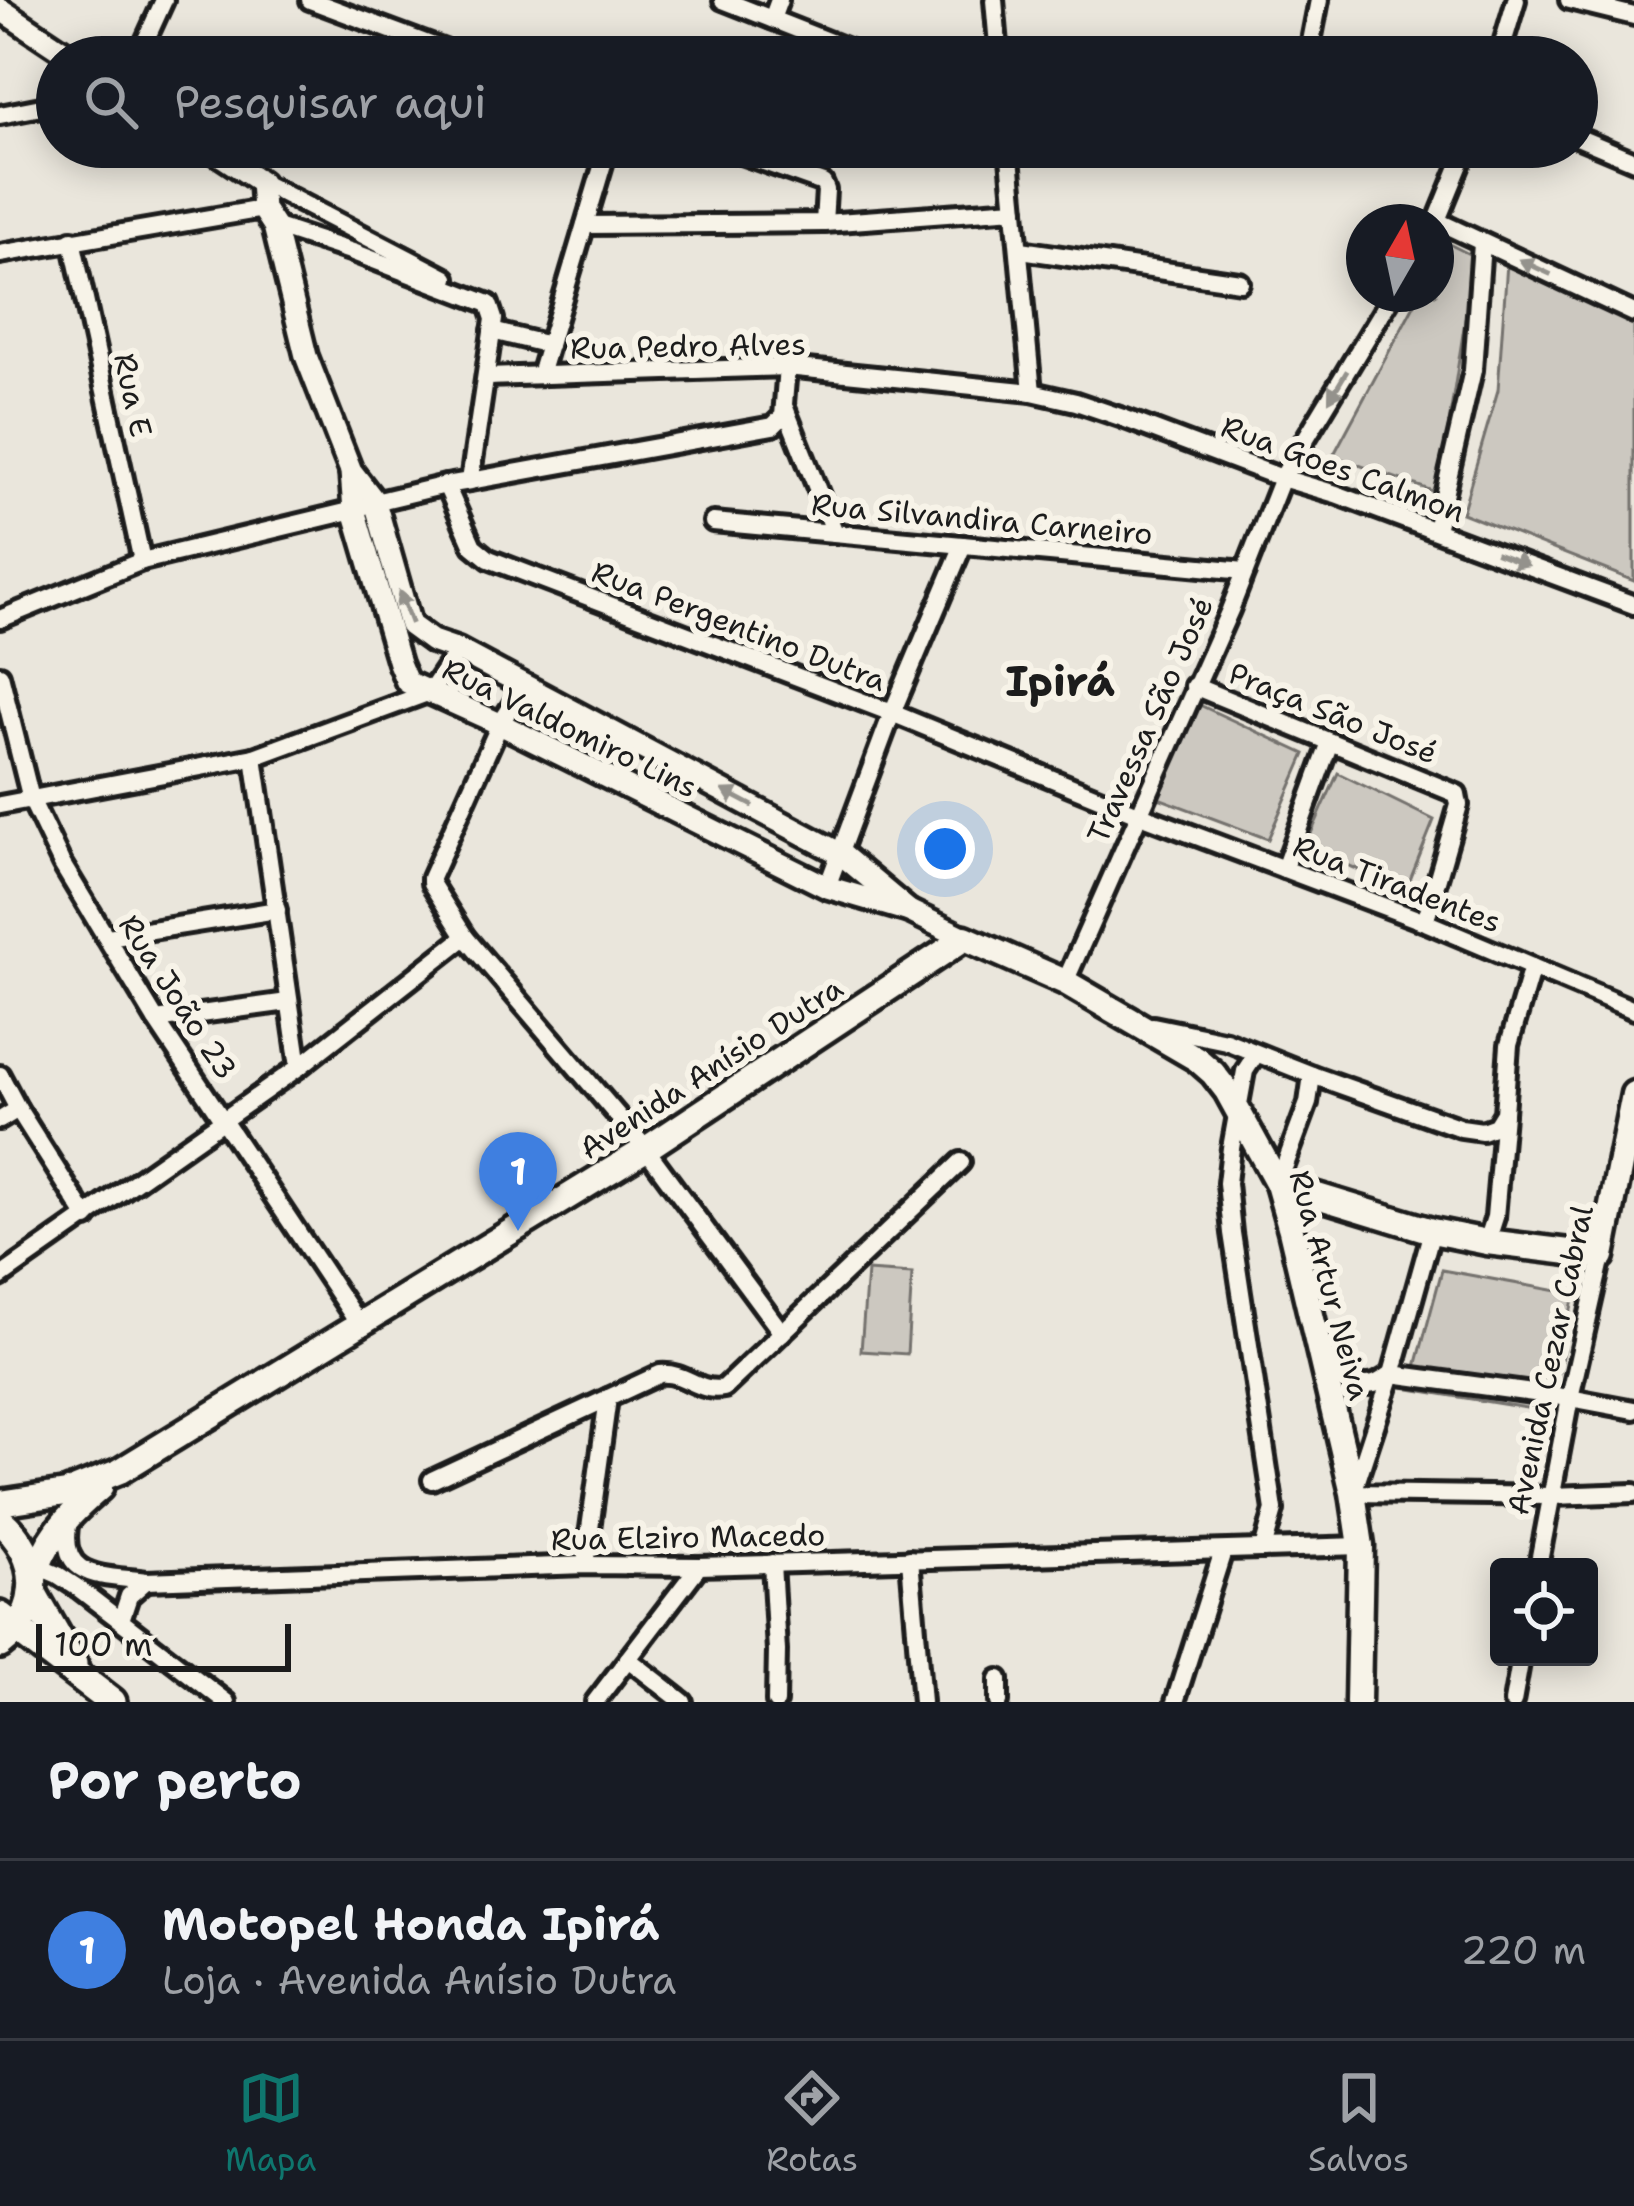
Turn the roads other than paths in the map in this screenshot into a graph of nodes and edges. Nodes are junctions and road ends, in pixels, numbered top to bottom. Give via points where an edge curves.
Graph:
1 (164, 0) edge
2 (310, 0) edge
3 (723, 0) edge
4 (779, 0) edge
5 (994, 0) edge
6 (1319, 0) edge
7 (1516, 0) edge
8 (1569, 0) edge
9 (0, 10) edge
10 (1634, 16) edge
11 (772, 20) junction
12 (40, 36) edge
13 (148, 36) edge
14 (407, 36) edge
15 (814, 36) edge
16 (998, 36) edge
17 (1312, 36) edge
18 (1505, 36) edge
19 (36, 108) edge
20 (0, 115) edge
21 (1598, 146) edge
22 (1634, 161) edge
23 (240, 168) edge
24 (602, 168) edge
25 (781, 168) edge
26 (1012, 168) edge
27 (1455, 168) edge
28 (261, 182) junction
29 (1443, 204) edge
30 (1015, 209) junction
31 (268, 218) junction
32 (824, 223) junction
33 (586, 225) junction
34 (1454, 230) edge
35 (72, 240) junction
36 (1482, 243) junction
37 (1021, 250) junction
38 (0, 254) edge
39 (1240, 282) dead end
40 (482, 300) junction
41 (1382, 312) edge
42 (1634, 313) edge
43 (492, 331) junction
44 (549, 345) junction
45 (788, 368) junction
46 (540, 375) junction
47 (487, 377) junction
48 (1032, 392) junction
49 (785, 408) junction
50 (1282, 478) junction
51 (470, 481) junction
52 (446, 485) junction
53 (364, 506) junction
54 (713, 522) dead end
55 (1436, 530) junction
56 (835, 533) junction
57 (963, 545) junction
58 (142, 561) junction
59 (1245, 571) junction
60 (1634, 605) edge
61 (0, 619) edge
62 (458, 650) junction
63 (0, 674) edge
64 (1194, 686) junction
65 (524, 687) junction
66 (430, 692) junction
67 (892, 713) junction
68 (500, 724) junction
69 (1330, 742) junction
70 (254, 757) junction
71 (31, 800) junction
72 (0, 805) edge
73 (1138, 814) junction
74 (841, 854) junction
75 (1284, 868) junction
76 (827, 887) junction
77 (277, 910) junction
78 (909, 911) junction
79 (1425, 922) junction
80 (107, 937) junction
81 (465, 937) junction
82 (965, 938) junction
83 (1532, 967) junction
84 (1065, 982) junction
85 (288, 1002) junction
86 (1634, 1010) edge
87 (156, 1020) junction
88 (1129, 1020) junction
89 (1256, 1054) junction
90 (1196, 1060) joint
91 (299, 1067) junction
92 (0, 1075) edge
93 (1312, 1076) junction
94 (1634, 1094) edge
95 (18, 1108) junction
96 (1504, 1113) junction
97 (1238, 1114) junction
98 (225, 1119) junction
99 (0, 1120) edge
100 (1629, 1147) edge
101 (646, 1148) junction
102 (961, 1162) dead end
103 (1278, 1184) junction
104 (87, 1218) junction
105 (1432, 1231) junction
106 (1487, 1242) junction
107 (1602, 1256) junction
108 (0, 1277) edge
109 (360, 1325) junction
110 (782, 1333) junction
111 (1317, 1342) junction
112 (1392, 1374) junction
113 (608, 1398) junction
114 (1570, 1398) junction
115 (1634, 1410) edge
116 (120, 1471) junction
117 (432, 1480) dead end
118 (1353, 1493) junction
119 (1634, 1493) edge
120 (1552, 1496) junction
121 (0, 1504) edge
122 (70, 1513) junction
123 (0, 1521) edge
124 (1361, 1546) junction
125 (1263, 1549) junction
126 (1223, 1550) junction
127 (1540, 1558) edge
128 (910, 1559) junction
129 (772, 1563) junction
130 (585, 1565) junction
131 (699, 1566) junction
132 (34, 1581) junction
133 (146, 1581) junction
134 (121, 1620) junction
135 (6, 1630) edge
136 (0, 1655) edge
137 (628, 1659) junction
138 (1519, 1666) edge
139 (999, 1679) dead end
140 (86, 1682) junction
141 (112, 1702) edge
142 (226, 1702) edge
143 (595, 1702) edge
144 (683, 1702) edge
145 (776, 1702) edge
146 (922, 1702) edge
147 (999, 1702) edge
148 (1175, 1702) edge
149 (1358, 1702) edge
150 (1513, 1702) edge

1 - 13 street
2 - 14 street
3 - 11 street
4 - 11 street
5 - 16 street
6 - 17 street
7 - 18 street
8 - 10 street
9 - 12 street
11 - 15 street
19 - 20 street
21 - 22 street
23 - 28 street
24 - 33 street
25 - 32 street via 824,183
26 - 30 street
27 - 29 street
28 - 31 street, Rua Valdomiro Lins
28 - 40 street
30 - 32 street
30 - 37 street
31 - 35 street
31 - 40 street
31 - 53 street, Rua Valdomiro Lins via 306,356
32 - 33 street
33 - 44 street
34 - 36 street
35 - 38 street
35 - 58 street, Rua E
42 -> 36 street
36 - 55 street via 1473,370
37 - 39 street
37 - 48 street
40 - 43 street via 492,310
41 -> 50 street, Travessa São José
43 - 44 street
43 - 47 street
44 - 46 street
45 - 46 street, Rua Pedro Alves
45 - 48 street, Rua Pedro Alves
45 - 49 street
46 - 47 street, Rua Pedro Alves
47 - 51 street
48 - 50 street, Rua Goes Calmon
49 - 51 street via 772,426
49 - 56 street
50 - 55 street, Rua Goes Calmon
50 - 59 street, Travessa São José
51 - 52 street
52 - 53 street
52 - 67 street, Rua Pergentino Dutra via 473,546 489,559
53 - 58 street
62 -> 53 street, Rua Valdomiro Lins via 410,625
53 - 66 street, Rua Valdomiro Lins via 398,663 406,682
54 - 56 street, Rua Silvandira Carneiro
55 -> 60 street, Rua Goes Calmon
56 - 57 street, Rua Silvandira Carneiro
57 - 59 street, Rua Silvandira Carneiro
57 - 67 street
58 - 61 street
59 - 64 street, Travessa São José
62 - 65 street, Rua Valdomiro Lins
62 - 66 street
63 - 71 street, Rua João 23
64 - 69 street, Praça São José
64 - 73 street, Travessa São José
65 - 68 street
74 -> 65 street, Rua Valdomiro Lins
66 - 68 street, Rua Valdomiro Lins
66 - 70 street
67 - 73 street, Rua Pergentino Dutra
67 - 74 street
68 - 76 street, Rua Valdomiro Lins
68 - 81 street via 431,878
69 - 75 street
69 - 79 street, Praça São José via 1460,798
70 - 71 street
70 - 77 street
71 - 72 street
71 - 80 street, Rua João 23
73 - 75 street, Rua Tiradentes
73 - 84 street, Travessa São José
74 - 76 street
74 - 78 street, Rua Valdomiro Lins
75 - 79 street, Rua Tiradentes
76 - 78 street, Rua Valdomiro Lins
77 - 80 street
77 - 85 street
78 - 82 street, Rua Valdomiro Lins
79 - 83 street, Rua Tiradentes
80 - 87 street, Rua João 23
81 - 91 street
81 - 101 street
82 - 84 main road, Rua Valdomiro Lins
82 - 101 main road, Avenida Anísio Dutra
83 - 86 street, Rua Tiradentes
83 - 96 street via 1509,1045
84 - 88 main road, Rua Valdomiro Lins
85 - 87 street
85 - 91 street
87 - 98 street, Rua João 23
88 - 89 street
88 - 90 main road, Rua Valdomiro Lins
89 - 93 street
89 - 97 street
90 - 97 main road, Rua Artur Neiva
91 - 98 street
92 - 95 street
93 - 96 street via 1461,1128 1482,1131
93 - 103 street
94 - 100 main road, Avenida Cezar Cabral
95 - 99 street
95 - 104 street
96 - 106 street
97 - 103 main road, Rua Artur Neiva
97 - 125 street via 1227,1183 1274,1510
98 - 104 street
98 - 109 street, Rua João 23
100 - 107 main road, Avenida Cezar Cabral
101 - 109 main road, Avenida Anísio Dutra
101 - 110 street
102 - 110 street
103 - 105 main road
103 - 111 main road, Rua Artur Neiva
104 - 108 street
105 - 106 main road
105 - 112 street
106 - 107 main road
107 - 114 street, Avenida Cezar Cabral
109 - 116 main road, Avenida Anísio Dutra
110 - 113 street via 724,1388 659,1374
111 - 112 street via 1330,1365 1356,1384
111 - 118 main road, Rua Artur Neiva
112 - 114 street
112 - 118 street
113 - 117 street
113 - 130 street
114 - 115 street
114 - 120 street, Avenida Cezar Cabral
116 - 121 main road via 66,1493
116 - 122 main road
118 - 120 street
118 - 124 main road, Rua Artur Neiva
119 - 120 street
120 - 127 street, Avenida Cezar Cabral
122 - 132 main road via 44,1549
122 - 133 street, Rua Elziro Macedo via 66,1547 82,1571
123 - 132 main road via 24,1546
124 - 125 street, Rua Elziro Macedo
124 - 149 main road, Rua Artur Neiva
125 - 126 street, Rua Elziro Macedo
126 - 128 street, Rua Elziro Macedo
126 - 148 street
128 - 129 street, Rua Elziro Macedo
128 - 146 street
129 - 131 street, Rua Elziro Macedo
129 - 145 street
130 - 131 street, Rua Elziro Macedo
130 - 133 street, Rua Elziro Macedo
131 - 137 street
132 - 134 street via 58,1575
132 - 135 main road via 30,1611
132 - 140 main road
133 - 134 street via 129,1596
134 - 142 street
135 - 140 main road
136 - 140 main road
137 - 143 street
137 - 144 street
138 - 150 street
139 - 147 street
140 - 141 main road

